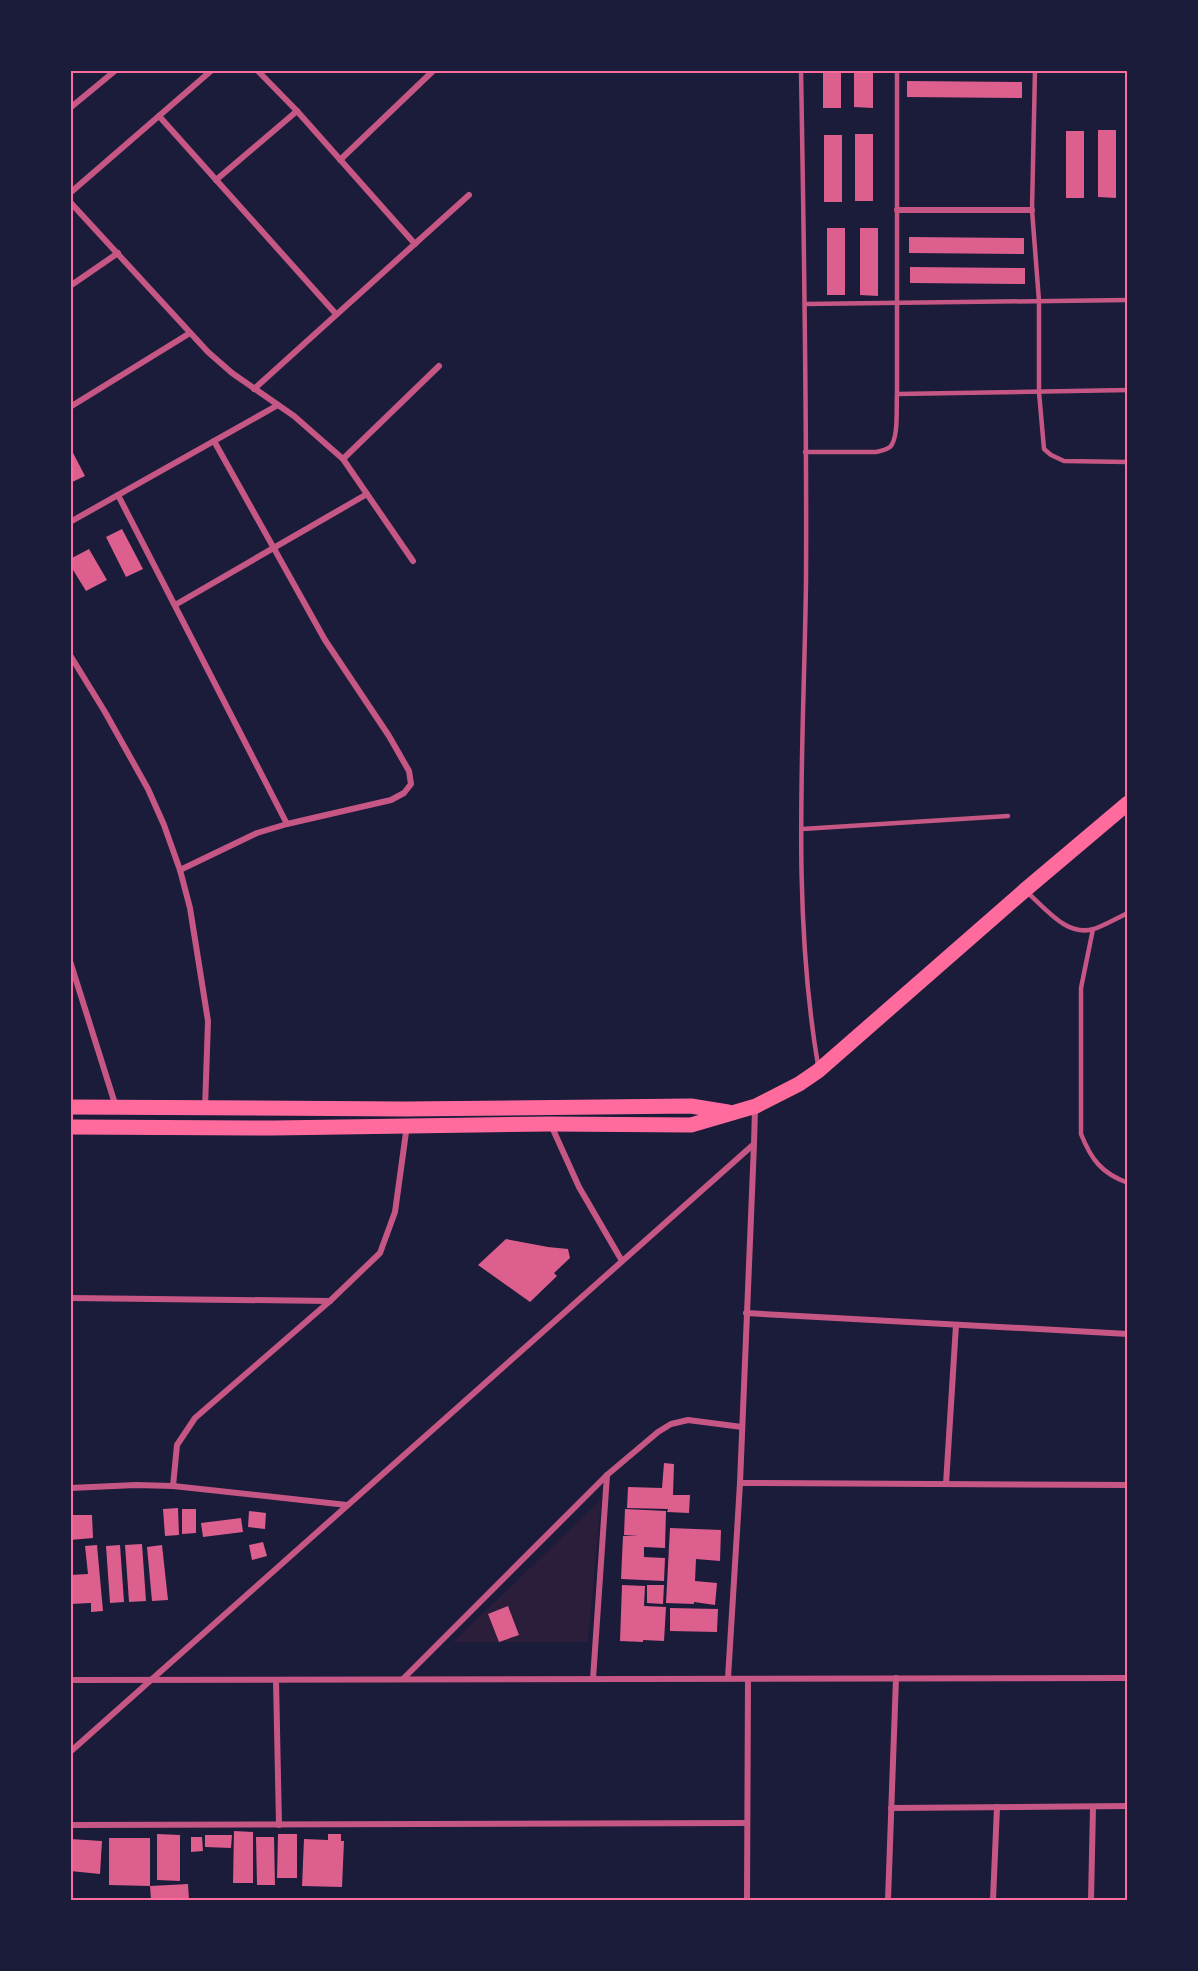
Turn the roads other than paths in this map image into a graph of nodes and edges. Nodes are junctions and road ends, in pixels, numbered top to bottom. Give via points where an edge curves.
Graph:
1 (116, 70) edge
2 (212, 70) edge
3 (257, 70) edge
4 (434, 70) edge
5 (801, 70) edge
6 (897, 70) edge
7 (1035, 70) edge
8 (70, 108) edge
9 (297, 111) junction
10 (159, 117) junction
11 (340, 160) junction
12 (216, 180) junction
13 (70, 193) edge
14 (469, 195) dead end
15 (70, 202) edge
16 (897, 210) junction
17 (1032, 210) junction
18 (415, 244) junction
19 (118, 253) junction
20 (70, 286) edge
21 (1128, 300) edge
22 (1038, 302) junction
23 (897, 303) junction
24 (805, 304) junction
25 (336, 314) junction
26 (190, 333) junction
27 (439, 366) dead end
28 (254, 388) junction
29 (1128, 390) edge
30 (1039, 392) junction
31 (897, 394) junction
32 (278, 405) junction
33 (70, 407) edge
34 (214, 441) junction
35 (805, 452) junction
36 (343, 459) junction
37 (1128, 462) edge
38 (368, 494) junction
39 (118, 495) junction
40 (70, 522) edge
41 (273, 550) junction
42 (413, 561) dead end
43 (175, 605) junction
44 (70, 655) edge
45 (1128, 803) edge
46 (1008, 816) dead end
47 (287, 824) junction
48 (802, 829) junction
49 (180, 870) junction
50 (1024, 890) junction
51 (1128, 913) edge
52 (1093, 929) junction
53 (70, 961) edge
54 (819, 1071) junction
55 (756, 1106) junction
56 (70, 1107) edge
57 (117, 1108) junction
58 (205, 1109) junction
59 (731, 1112) junction
60 (550, 1124) junction
61 (407, 1125) junction
62 (70, 1127) edge
63 (754, 1144) junction
64 (1128, 1183) edge
65 (622, 1261) junction
66 (70, 1298) edge
67 (330, 1301) junction
68 (746, 1313) junction
69 (956, 1325) junction
70 (1128, 1334) edge
71 (742, 1427) junction
72 (607, 1474) junction
73 (740, 1483) junction
74 (946, 1484) junction
75 (1128, 1485) edge
76 (173, 1486) junction
77 (70, 1488) edge
78 (347, 1505) junction
79 (728, 1678) junction
80 (896, 1678) junction
81 (1128, 1678) edge
82 (403, 1679) junction
83 (593, 1679) junction
84 (748, 1679) junction
85 (70, 1680) edge
86 (152, 1680) junction
87 (276, 1680) junction
88 (70, 1752) edge
89 (1128, 1806) edge
90 (998, 1807) junction
91 (1093, 1807) junction
92 (891, 1808) junction
93 (747, 1823) junction
94 (70, 1825) edge
95 (279, 1825) junction
96 (747, 1900) edge
97 (888, 1900) edge
98 (993, 1900) edge
99 (1091, 1900) edge

1 - 8 street
2 - 10 street
3 - 9 street
4 - 11 street
5 - 24 lane
6 - 16 lane
7 - 17 lane
9 - 11 street
9 - 12 street
10 - 12 street
10 - 13 street
11 - 18 street
12 - 25 street
14 - 18 street
15 - 19 street
16 - 17 street
16 - 23 lane
17 - 22 lane
18 - 25 street
19 - 20 street
19 - 26 street
21 - 22 lane
22 - 23 lane
22 - 30 lane
23 - 24 lane
23 - 31 lane
24 - 35 lane
25 - 28 street
26 - 28 street
26 - 33 street
27 - 36 street
28 - 32 street
29 - 30 lane
30 - 31 lane
30 - 37 lane via 1044,449 1051,455 1064,462
31 - 35 lane via 891,446 876,452
32 - 34 street
32 - 36 street
34 - 39 street
34 - 41 street
35 - 48 lane
36 - 38 street
38 - 41 street
38 - 42 street
39 - 40 street
39 - 43 street
41 - 43 street
41 - 47 street via 325,640 389,736 409,771 411,784 391,800
43 - 47 street
44 - 49 street via 148,789
45 - 50 highway
46 - 48 lane
47 - 49 street via 257,833
48 - 54 lane via 804,949
49 - 58 street via 208,1021
50 - 52 lane via 1065,926 1077,931
50 - 54 highway
51 - 52 lane
52 - 64 lane via 1081,988 1081,1134 1089,1154 1103,1171
53 - 57 street
54 - 55 highway
55 - 59 highway
55 - 63 street
56 - 57 highway
57 - 58 highway
58 - 59 highway via 691,1106
59 - 60 highway via 691,1125
60 - 61 highway
60 - 65 street via 579,1187
61 - 62 highway
61 - 67 street via 395,1212 380,1253
63 - 65 street
63 - 68 street
65 - 78 street
66 - 67 street
67 - 76 street via 195,1418 177,1445
68 - 69 street
68 - 71 street
69 - 70 street
69 - 74 street
71 - 72 street via 688,1420 671,1424
71 - 73 street
72 - 82 street
72 - 83 street
73 - 74 street
73 - 79 street
74 - 75 street
76 - 77 street
76 - 78 street
78 - 86 street
79 - 83 street
79 - 84 street
80 - 81 street
80 - 84 street
80 - 92 street
82 - 83 street
82 - 87 street
84 - 93 street
85 - 86 street
86 - 87 street
86 - 88 street
87 - 95 street
89 - 91 street
90 - 91 street
90 - 92 street
90 - 98 street
91 - 99 street
92 - 97 street
93 - 95 street
93 - 96 street
94 - 95 street

